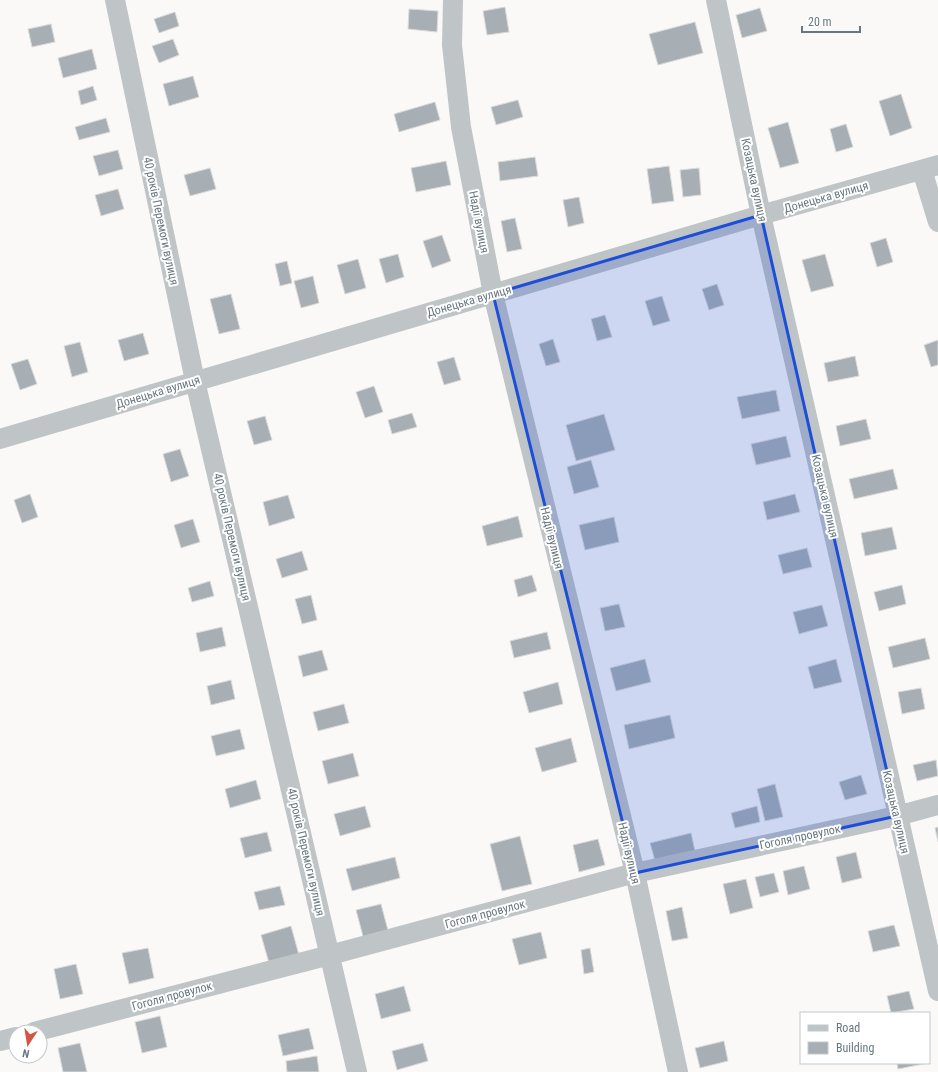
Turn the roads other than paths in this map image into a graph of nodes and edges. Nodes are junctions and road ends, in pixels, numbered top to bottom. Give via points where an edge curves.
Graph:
1 (115, 0) edge
2 (453, 0) edge
3 (716, 0) edge
4 (930, 167) edge
5 (761, 214) junction
6 (938, 222) edge
7 (493, 294) junction
8 (195, 381) junction
9 (0, 439) edge
10 (938, 805) edge
11 (897, 816) junction
12 (634, 873) junction
13 (330, 955) junction
14 (938, 992) edge
15 (48, 1028) edge
16 (356, 1072) edge
17 (678, 1072) edge

1 - 8 street, 40 років Перемоги вулиця
2 - 7 street, Надії вулиця via 452,45 461,127
3 - 5 street, Козацька вулиця
4 - 5 street, Донецька вулиця
4 - 6 street
5 - 7 street, Донецька вулиця
5 - 11 street, Козацька вулиця
7 - 8 street, Донецька вулиця
7 - 12 street, Надії вулиця
8 - 9 street, Донецька вулиця
8 - 13 street, 40 років Перемоги вулиця
10 - 11 street, Гоголя провулок
11 - 12 street, Гоголя провулок
11 - 14 street, Козацька вулиця
12 - 13 street, Гоголя провулок
12 - 17 street, Надії вулиця
13 - 15 street, Гоголя провулок
13 - 16 street, 40 років Перемоги вулиця

